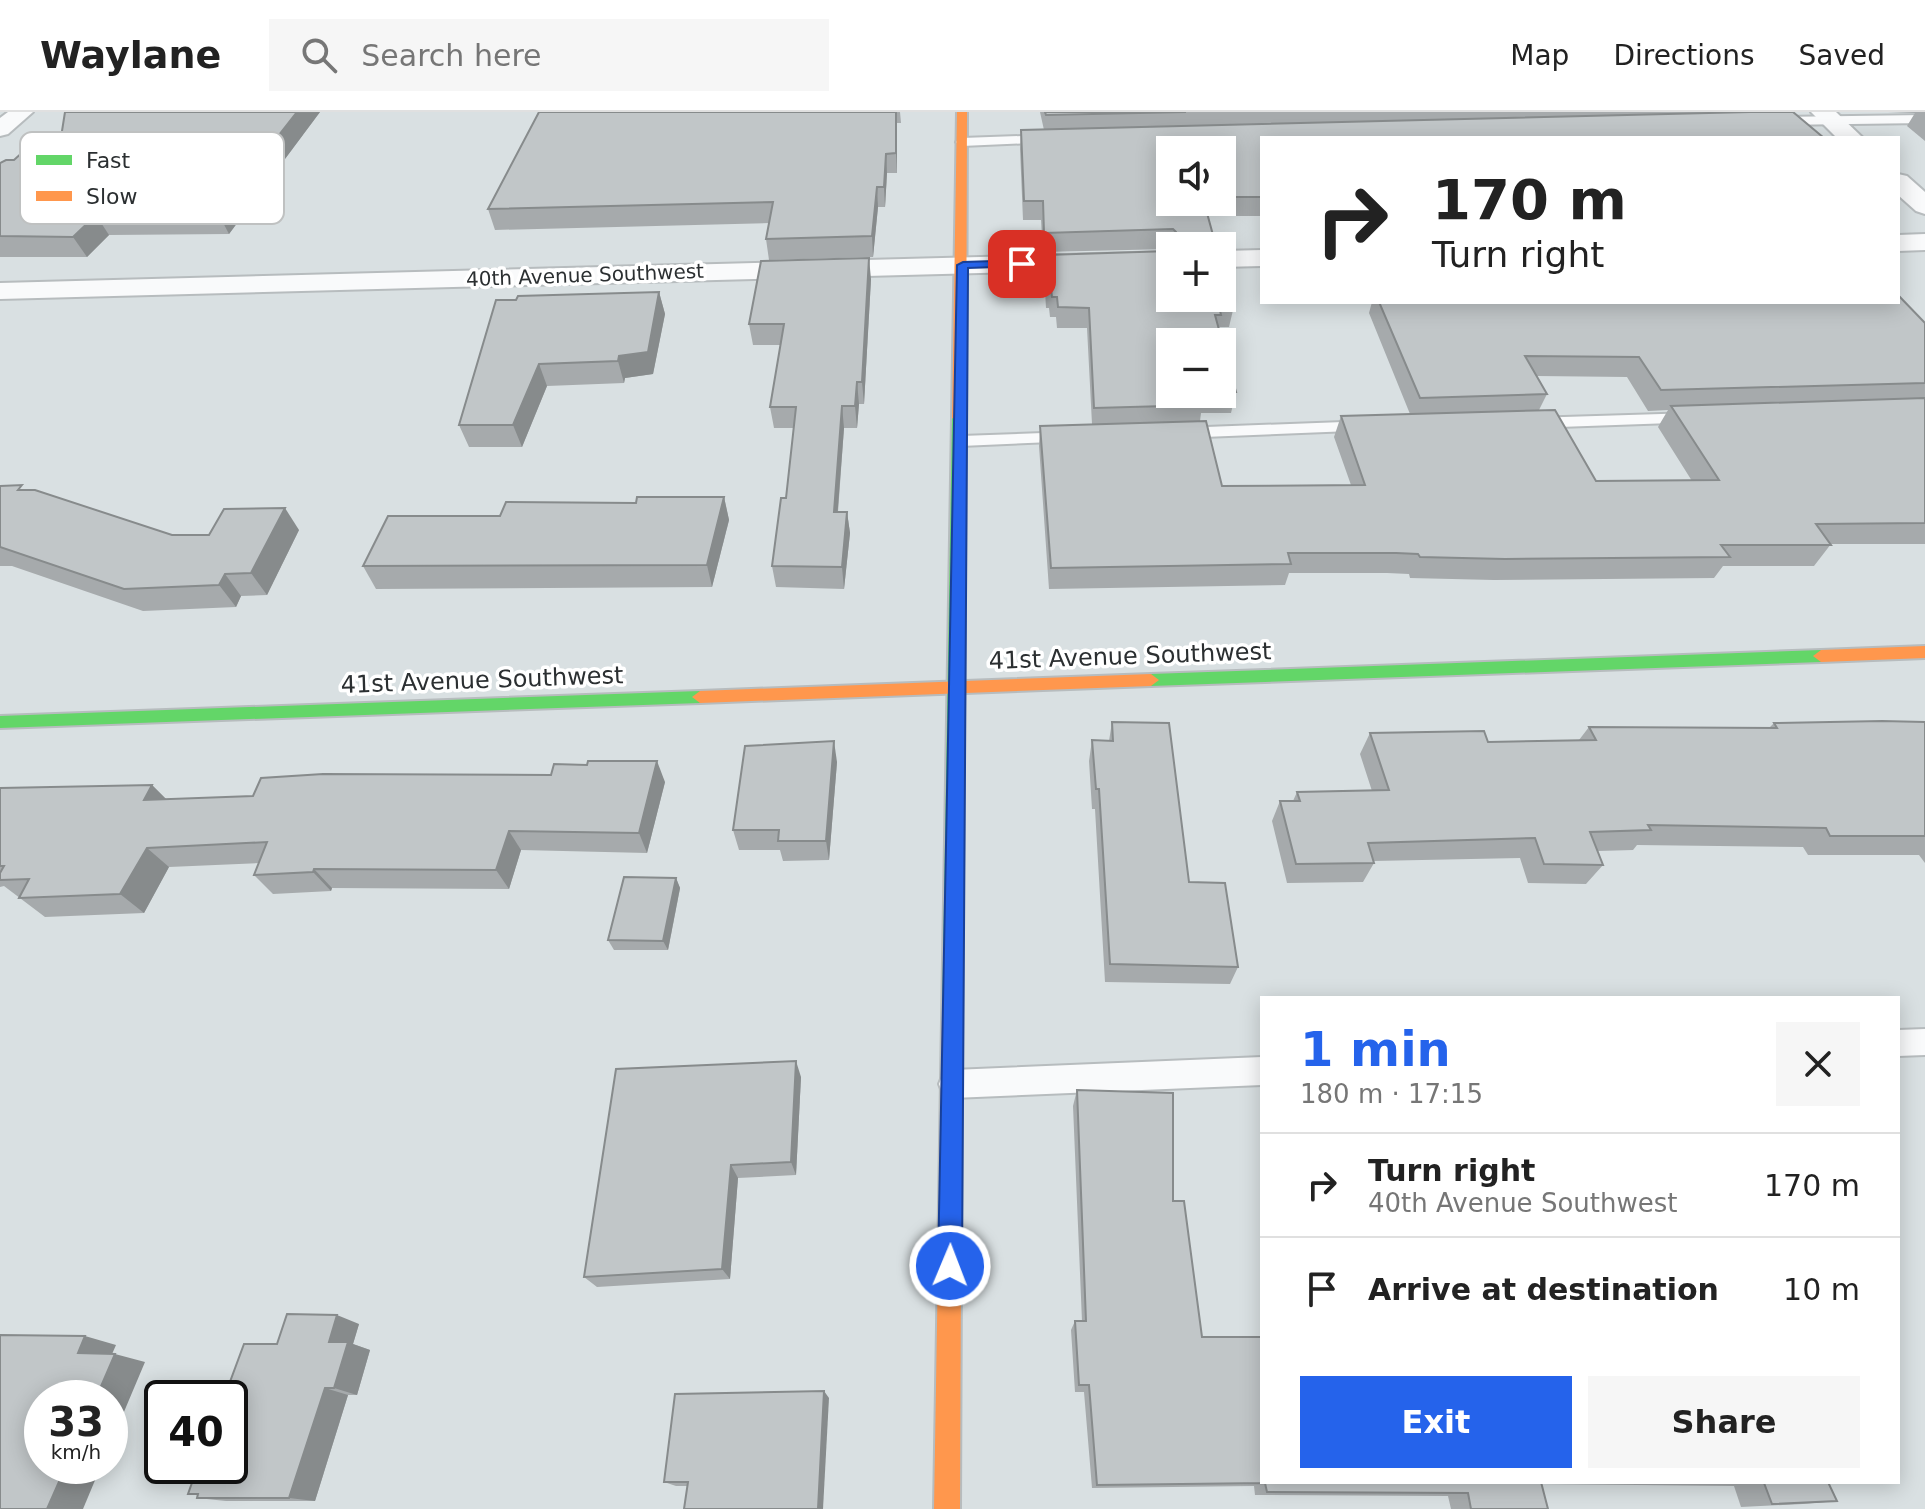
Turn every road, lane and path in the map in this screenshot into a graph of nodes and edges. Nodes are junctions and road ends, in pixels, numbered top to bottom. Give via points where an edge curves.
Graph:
1 (22, 112) edge
2 (962, 112) edge
3 (1826, 116) edge
4 (1925, 119) edge
5 (1752, 122) edge
6 (0, 129) edge
7 (1849, 136) edge
8 (1073, 139) edge
9 (962, 142) junction
10 (1900, 183) edge
11 (1925, 206) edge
12 (1925, 242) edge
13 (1900, 243) edge
14 (1260, 258) edge
15 (1236, 259) edge
16 (1156, 260) edge
17 (963, 265) junction
18 (0, 291) edge
19 (1718, 417) edge
20 (1511, 424) edge
21 (1389, 426) edge
22 (1160, 433) edge
23 (1084, 436) edge
24 (961, 441) junction
25 (1925, 652) edge
26 (958, 686) junction
27 (0, 722) edge
28 (1925, 1042) edge
29 (1900, 1043) edge
30 (1260, 1071) edge
31 (953, 1084) junction
32 (947, 1509) edge

1 - 6 street
2 - 9 street
3 - 4 lane
3 - 5 lane
3 - 7 street
8 - 9 lane
9 - 17 street
10 - 11 street
12 - 13 street
14 - 15 street
16 - 17 street, 40th Avenue Southwest
17 - 18 street, 40th Avenue Southwest
17 - 24 street
19 - 20 lane
21 - 22 lane
23 - 24 lane
24 - 26 street
25 - 26 street, 41st Avenue Southwest
26 - 27 street, 41st Avenue Southwest
26 - 31 street
28 - 29 lane
30 - 31 lane
31 - 32 street

